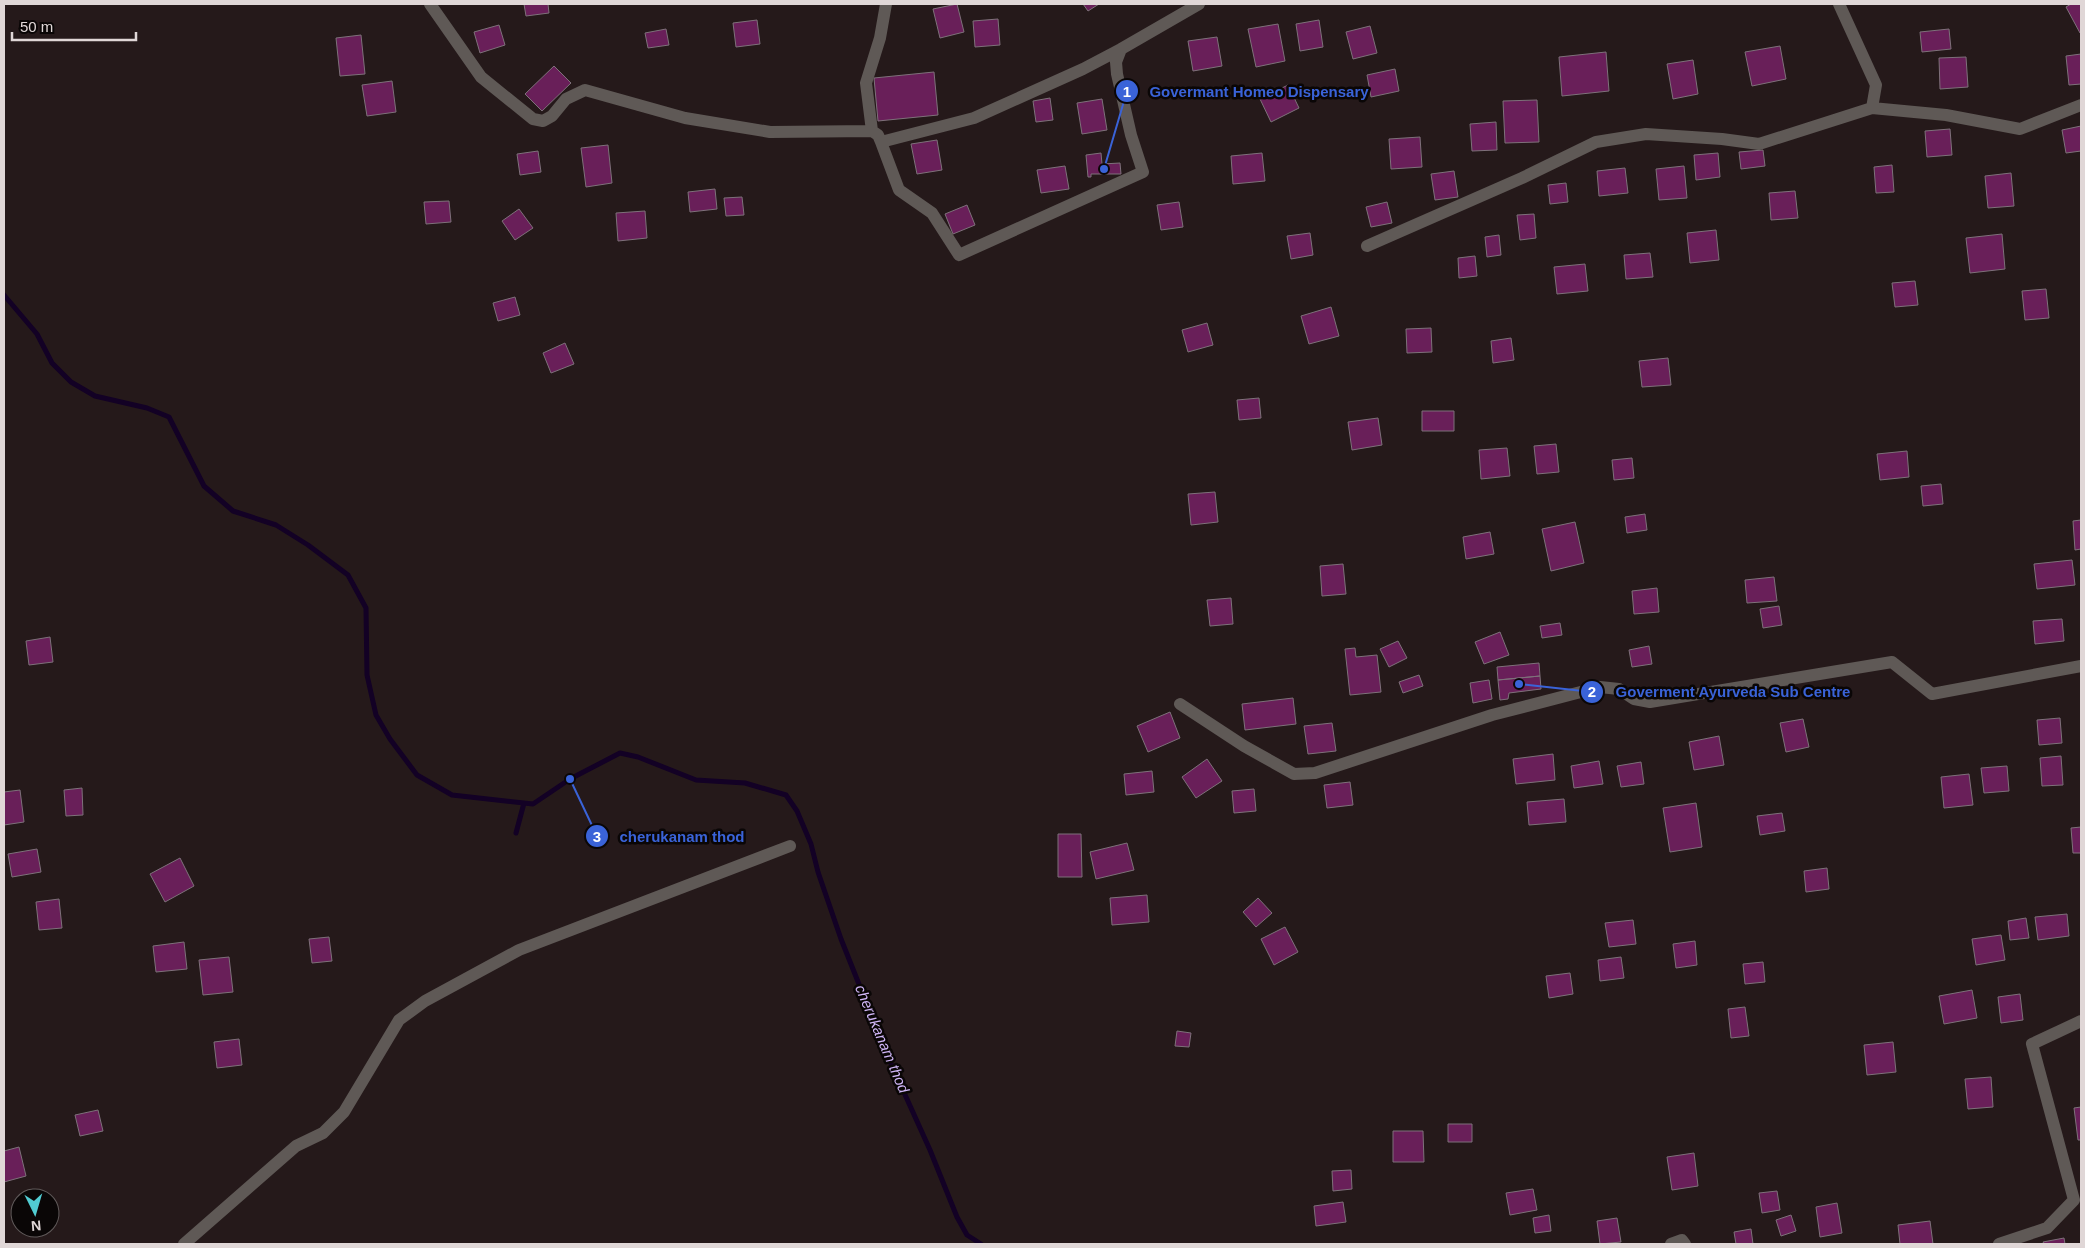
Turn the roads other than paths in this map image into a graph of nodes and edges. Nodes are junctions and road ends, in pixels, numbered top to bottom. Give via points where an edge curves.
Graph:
1 (430, 4) edge
2 (886, 4) edge
3 (1199, 4) edge
4 (1839, 4) edge
5 (1121, 49) junction
6 (2081, 104) edge
7 (1872, 108) junction
8 (872, 131) junction
9 (882, 142) junction
10 (1367, 246) dead end
11 (2081, 666) edge
12 (1180, 704) dead end
13 (790, 846) dead end
14 (2081, 1021) edge
15 (184, 1244) edge
16 (1671, 1244) edge
17 (1685, 1244) edge
18 (1999, 1244) edge

1 - 8 street via 481,77 533,119 543,121 552,116 566,99 585,90 685,118 770,132
2 - 8 street via 880,38 866,83
3 - 5 street
4 - 7 street via 1876,85
5 - 9 street via 974,118
5 - 9 street via 1116,62 1117,74 1143,172 959,255 932,214 899,190
6 - 7 street via 2020,129
7 - 10 street via 1758,144 1646,134 1596,142
8 - 9 street
11 - 12 street via 1932,694 1892,662 1650,702 1634,699 1619,689 1600,687 1492,715 1315,773 1294,774
13 - 15 street via 519,950 425,1001 399,1020 344,1112 323,1133 296,1146
14 - 18 street via 2032,1044 2074,1200 2047,1228
16 - 17 street via 1682,1240

